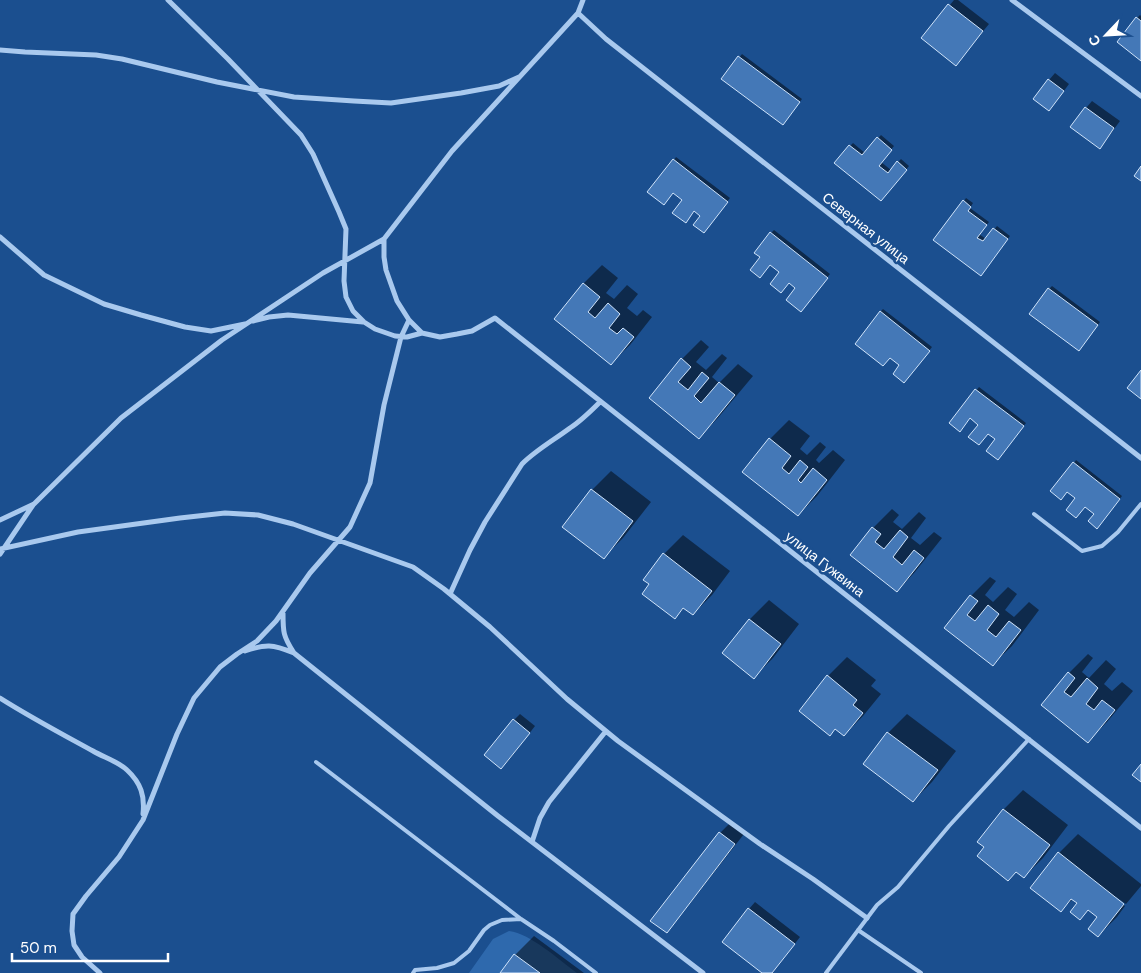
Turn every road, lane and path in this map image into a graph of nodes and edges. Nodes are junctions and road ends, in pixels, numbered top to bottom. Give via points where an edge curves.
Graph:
1 (168, 0) edge
2 (583, 0) edge
3 (1012, 0) edge
4 (578, 13) junction
5 (0, 50) edge
6 (521, 76) junction
7 (258, 89) junction
8 (1141, 96) edge
9 (0, 237) edge
10 (384, 240) junction
11 (344, 261) junction
12 (409, 320) junction
13 (249, 322) junction
14 (364, 322) junction
15 (422, 333) junction
16 (401, 337) junction
17 (600, 402) junction
18 (1141, 458) edge
19 (34, 504) junction
20 (1141, 504) edge
21 (1034, 514) dead end
22 (0, 520) edge
23 (338, 540) junction
24 (2, 549) edge
25 (0, 554) edge
26 (450, 594) junction
27 (283, 612) junction
28 (294, 653) junction
29 (237, 654) junction
30 (0, 698) edge
31 (606, 731) junction
32 (1029, 739) junction
33 (316, 762) dead end
34 (143, 820) junction
35 (1141, 828) edge
36 (532, 842) junction
37 (867, 918) junction
38 (521, 919) junction
39 (858, 930) junction
40 (414, 971) edge
41 (100, 973) edge
42 (420, 973) edge
43 (596, 973) edge
44 (703, 973) edge
45 (826, 973) edge
46 (921, 973) edge

1 - 7 street
2 - 4 street
3 - 8 street
4 - 6 street
4 - 18 street, Северная улица
5 - 7 street via 96,55
6 - 7 street via 499,86 391,103 294,97
6 - 10 street via 452,151
7 - 11 street via 301,135 313,154 346,229
9 - 13 street via 44,274 104,304 211,331
10 - 11 street
10 - 12 street via 386,270 397,301
11 - 13 street
11 - 14 street via 346,297 353,312
12 - 15 street
12 - 16 street
13 - 14 street via 288,315
13 - 19 street via 122,418
14 - 16 street
15 - 16 street
15 - 17 street, улица Гужвина via 440,337 458,334 472,331 495,318
16 - 23 street via 384,404 370,483 350,526
17 - 26 street via 522,464 481,529
17 - 32 street, улица Гужвина
19 - 22 street
19 - 24 street
20 - 21 lane via 1102,546 1082,551
23 - 24 street via 258,515 225,513 78,532
23 - 26 street via 414,567
23 - 27 street
24 - 25 street
26 - 31 street
27 - 28 street via 283,632
27 - 29 street via 257,641
28 - 29 street via 281,647 262,645
28 - 36 street
29 - 34 street via 220,667 194,698
30 - 34 street via 125,768 141,790
31 - 36 street via 549,802
31 - 37 street
32 - 35 street, улица Гужвина
32 - 37 lane
33 - 38 lane
34 - 41 street via 119,857 73,914 74,945
36 - 44 street
37 - 39 lane
38 - 40 lane via 502,920 490,925 469,951 454,963
38 - 43 lane
39 - 45 lane
39 - 46 lane
40 - 42 lane

